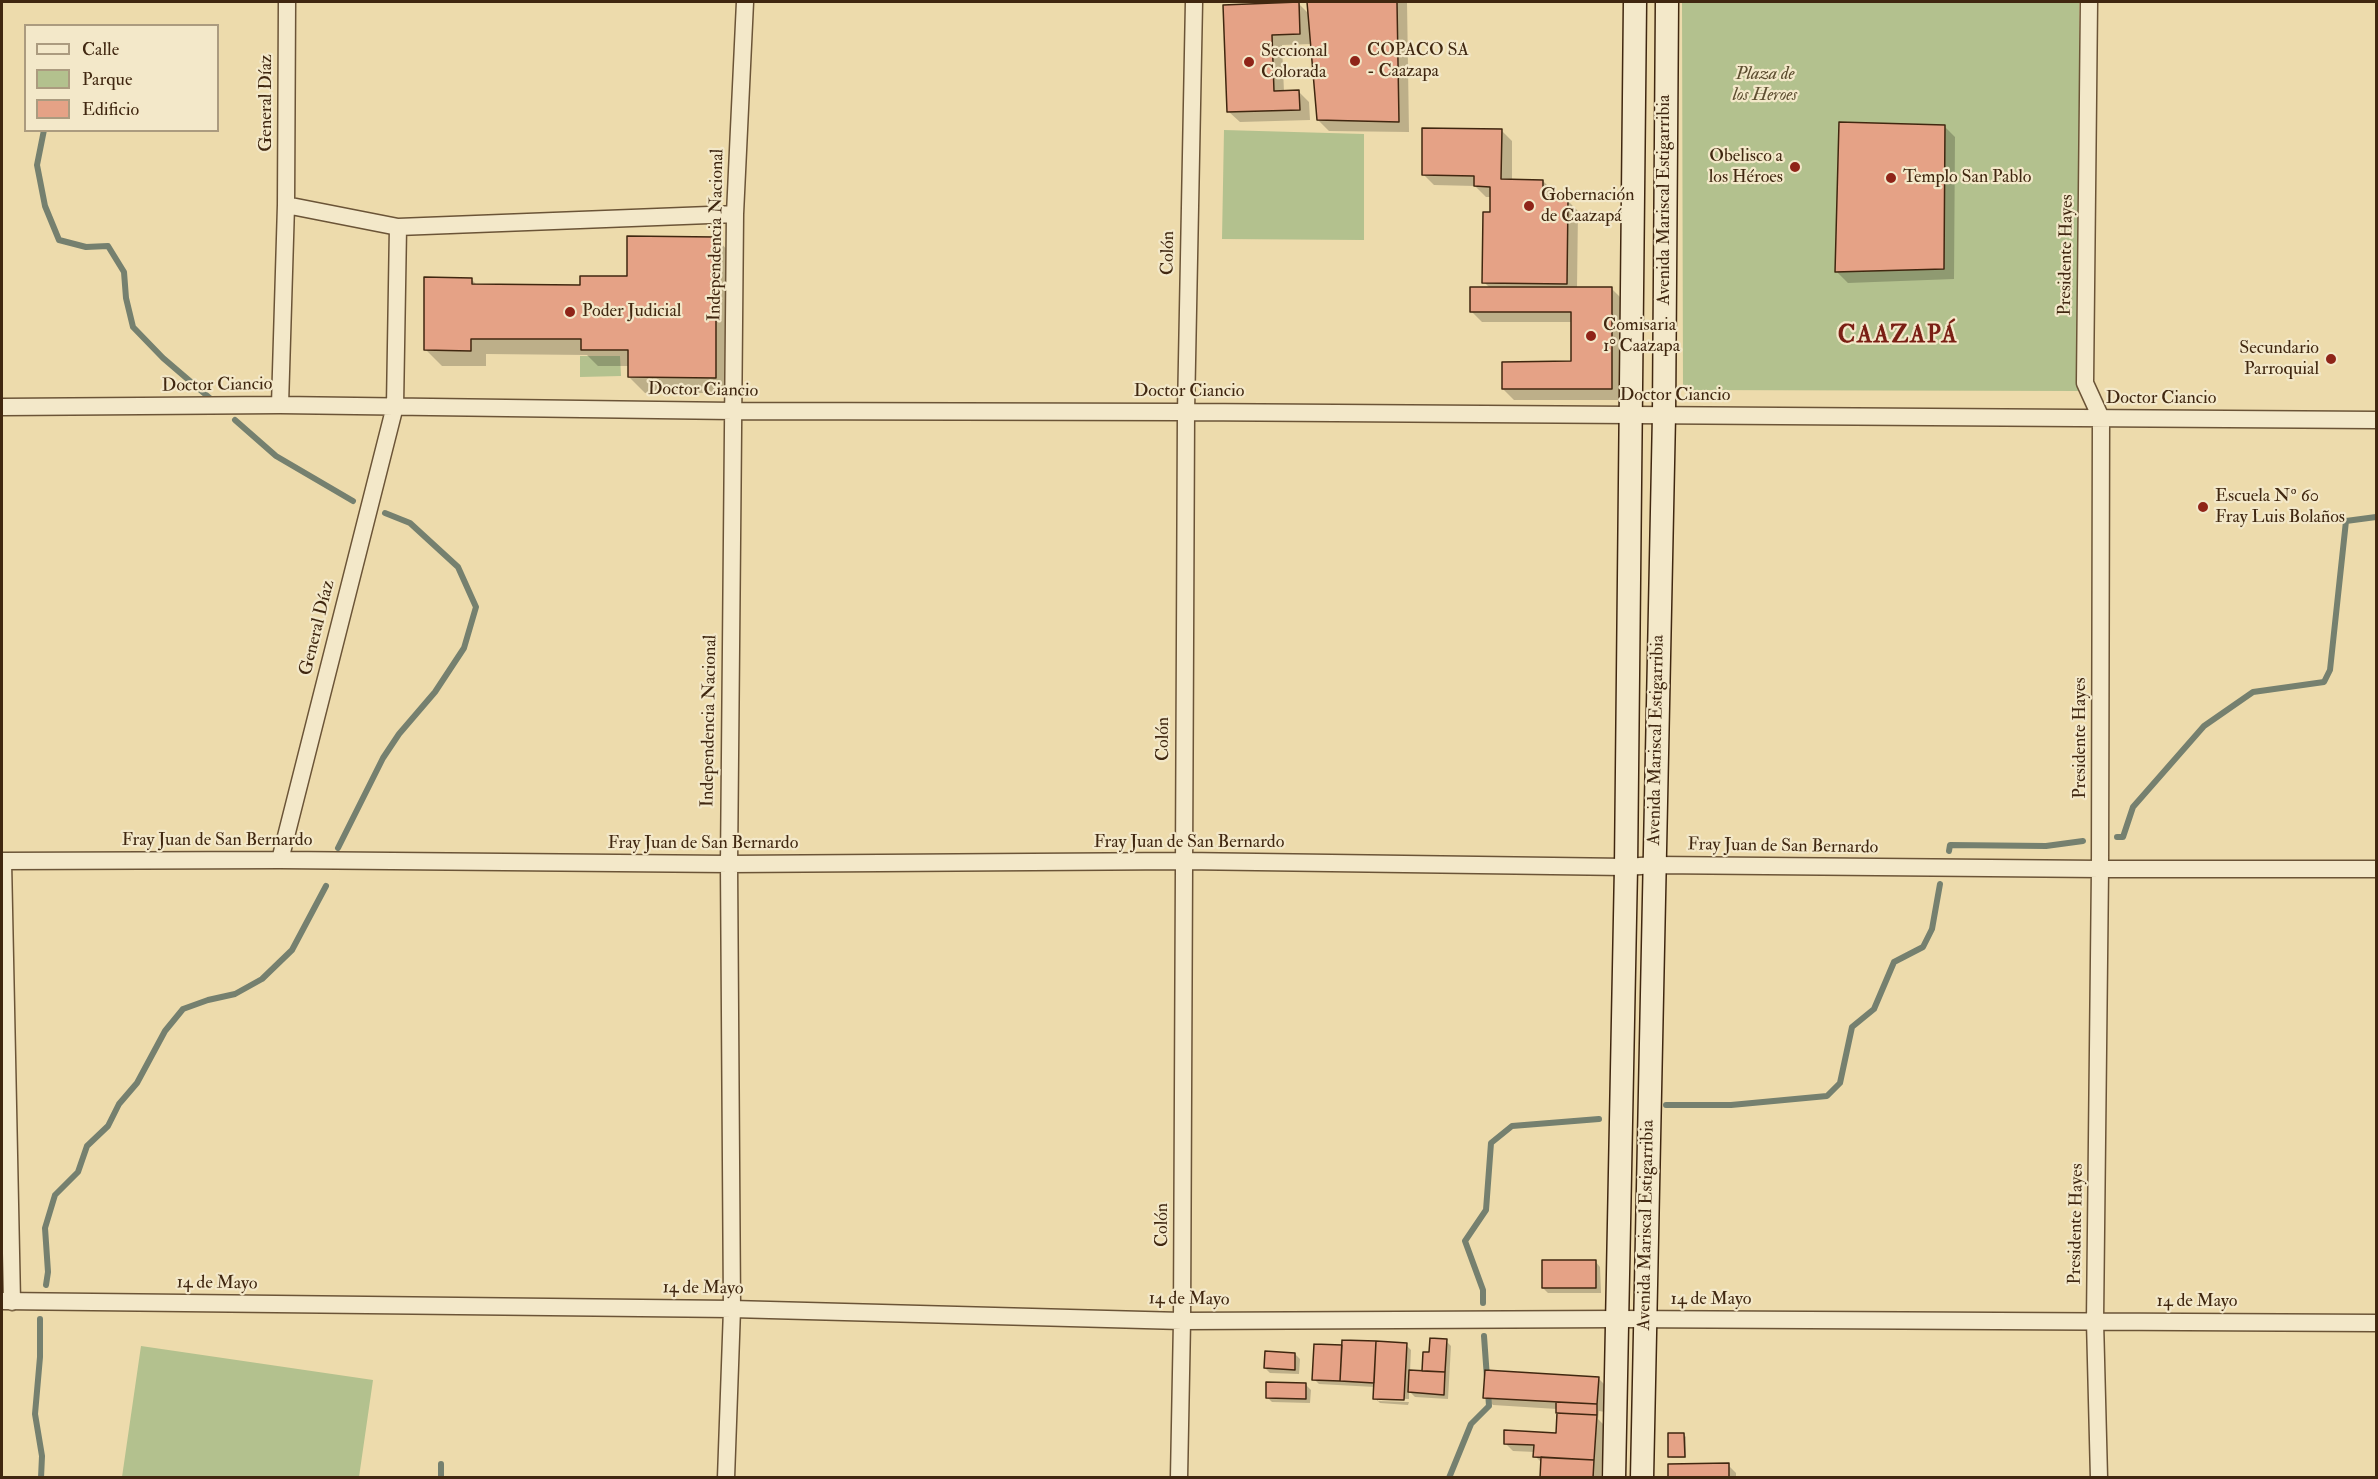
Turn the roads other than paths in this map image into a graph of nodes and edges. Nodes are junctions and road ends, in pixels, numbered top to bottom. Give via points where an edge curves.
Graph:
1 (287, 2) edge
2 (745, 2) edge
3 (1194, 2) edge
4 (1635, 2) edge
5 (1667, 2) edge
6 (2089, 2) edge
7 (286, 205) junction
8 (735, 214) junction
9 (398, 227) junction
10 (280, 405) junction
11 (395, 406) junction
12 (2, 407) edge
13 (733, 411) junction
14 (1186, 412) junction
15 (1664, 415) junction
16 (1630, 416) junction
17 (2101, 418) junction
18 (2376, 420) edge
19 (280, 860) junction
20 (2, 861) edge
21 (1183, 861) junction
22 (729, 864) junction
23 (1655, 865) junction
24 (1626, 867) junction
25 (2100, 869) junction
26 (2376, 869) edge
27 (7, 1302) edge
28 (732, 1309) junction
29 (1618, 1319) junction
30 (1645, 1320) junction
31 (1182, 1321) junction
32 (2095, 1321) junction
33 (2376, 1323) edge
34 (726, 1478) edge
35 (1179, 1478) edge
36 (1614, 1478) edge
37 (1642, 1478) edge
38 (2099, 1478) edge

1 - 7 street, General Díaz
2 - 8 street, Independencia Nacional
3 - 14 street, Colón
4 - 16 main road, Avenida Mariscal Estigarribia
5 - 15 main road, Avenida Mariscal Estigarribia
6 - 17 street, Presidente Hayes via 2085,383
7 - 9 street
7 - 10 street, General Díaz
8 - 9 street
8 - 13 street, Independencia Nacional
9 - 11 street, General Díaz
10 - 11 street, Doctor Ciancio
10 - 12 street, Doctor Ciancio
11 - 13 street, Doctor Ciancio
11 - 19 street, General Díaz
13 - 14 street, Doctor Ciancio
13 - 22 street, Independencia Nacional
14 - 16 street, Doctor Ciancio
14 - 21 street, Colón
15 - 16 street, Doctor Ciancio
15 - 17 street, Doctor Ciancio
15 - 23 main road, Avenida Mariscal Estigarribia
16 - 24 main road, Avenida Mariscal Estigarribia
17 - 18 street, Doctor Ciancio
17 - 25 street, Presidente Hayes
19 - 20 street, Fray Juan de San Bernardo
19 - 22 street, Fray Juan de San Bernardo
20 - 27 street
21 - 22 street, Fray Juan de San Bernardo
21 - 24 street, Fray Juan de San Bernardo
21 - 31 street, Colón
22 - 28 street, Independencia Nacional
23 - 24 street, Fray Juan de San Bernardo
23 - 25 street, Fray Juan de San Bernardo
23 - 30 main road, Avenida Mariscal Estigarribia
24 - 29 main road, Avenida Mariscal Estigarribia
25 - 26 street, Fray Juan de San Bernardo
25 - 32 street, Presidente Hayes
27 - 28 street, 14 de Mayo
28 - 31 street, 14 de Mayo
28 - 34 street, Independencia Nacional
29 - 30 street, 14 de Mayo
29 - 31 street, 14 de Mayo
29 - 36 main road, Avenida Mariscal Estigarribia
30 - 32 street, 14 de Mayo
30 - 37 main road, Avenida Mariscal Estigarribia
31 - 35 street, Colón
32 - 33 street, 14 de Mayo
32 - 38 street, Presidente Hayes

